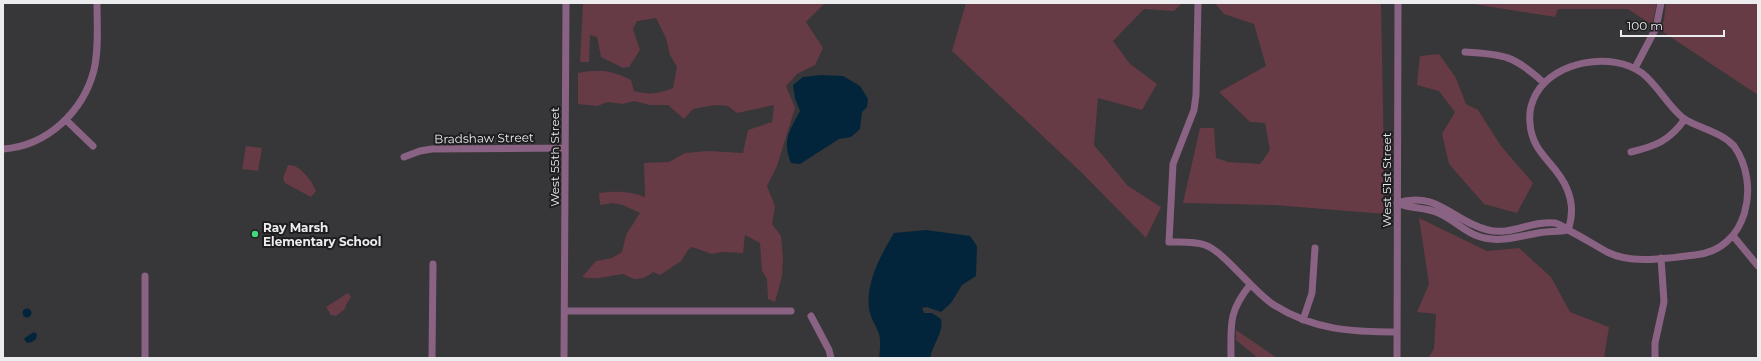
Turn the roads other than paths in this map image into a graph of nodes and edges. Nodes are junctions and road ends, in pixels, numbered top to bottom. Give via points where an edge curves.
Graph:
1 (97, 3) edge
2 (566, 3) edge
3 (1198, 3) edge
4 (1398, 3) edge
5 (1661, 3) edge
6 (1465, 52) dead end
7 (1635, 68) junction
8 (1544, 83) junction
9 (1684, 119) junction
10 (66, 120) junction
11 (93, 146) dead end
12 (565, 148) junction
13 (3, 149) edge
14 (1631, 152) dead end
15 (404, 157) dead end
16 (1397, 203) junction
17 (1476, 226) junction
18 (1521, 229) junction
19 (1568, 230) junction
20 (1472, 234) junction
21 (1523, 237) junction
22 (1734, 237) junction
23 (1315, 248) dead end
24 (1661, 258) junction
25 (433, 264) dead end
26 (1758, 266) edge
27 (145, 276) dead end
28 (1250, 285) junction
29 (565, 311) junction
30 (791, 311) dead end
31 (811, 316) dead end
32 (1303, 320) junction
33 (1397, 332) junction
34 (145, 358) edge
35 (432, 358) edge
36 (564, 358) edge
37 (831, 358) edge
38 (1231, 358) edge
39 (1397, 358) edge
40 (1655, 358) edge

1 - 10 street via 94,69 83,97
2 - 12 street, West 55th Street
3 - 28 street via 1196,95 1194,110 1173,164 1169,242 1197,243 1212,249
4 - 16 street, West 51st Street
5 - 7 street via 1656,28
6 - 8 street via 1509,57 1521,63
7 - 8 street via 1611,62 1584,64 1566,68
7 - 9 street via 1650,80
8 - 19 street via 1535,95 1530,117 1531,130 1537,149 1567,188 1572,203
9 - 14 street via 1677,129 1660,143
9 - 22 street via 1728,140 1736,147 1749,167 1752,178 1752,201 1744,224
10 - 11 street
10 - 13 street via 38,140
12 - 15 street, Bradshaw Street via 432,149
12 - 29 street, West 55th Street
16 - 17 street via 1408,200 1431,202
16 - 20 street via 1408,208 1436,212
16 - 33 street, West 51st Street
17 - 18 street via 1499,232
17 - 20 street
18 - 19 street via 1557,223
18 - 21 street
19 - 21 street
19 - 24 street via 1618,256 1639,260
20 - 21 street via 1499,240
22 - 24 street via 1705,254
22 - 26 street
23 - 32 street via 1312,294
24 - 40 street via 1664,302 1655,344
25 - 35 street
27 - 34 street
28 - 32 street via 1272,304
28 - 38 street via 1233,312
29 - 30 street
29 - 36 street, West 55th Street
31 - 37 street
32 - 33 street via 1341,330
33 - 39 street, West 51st Street

